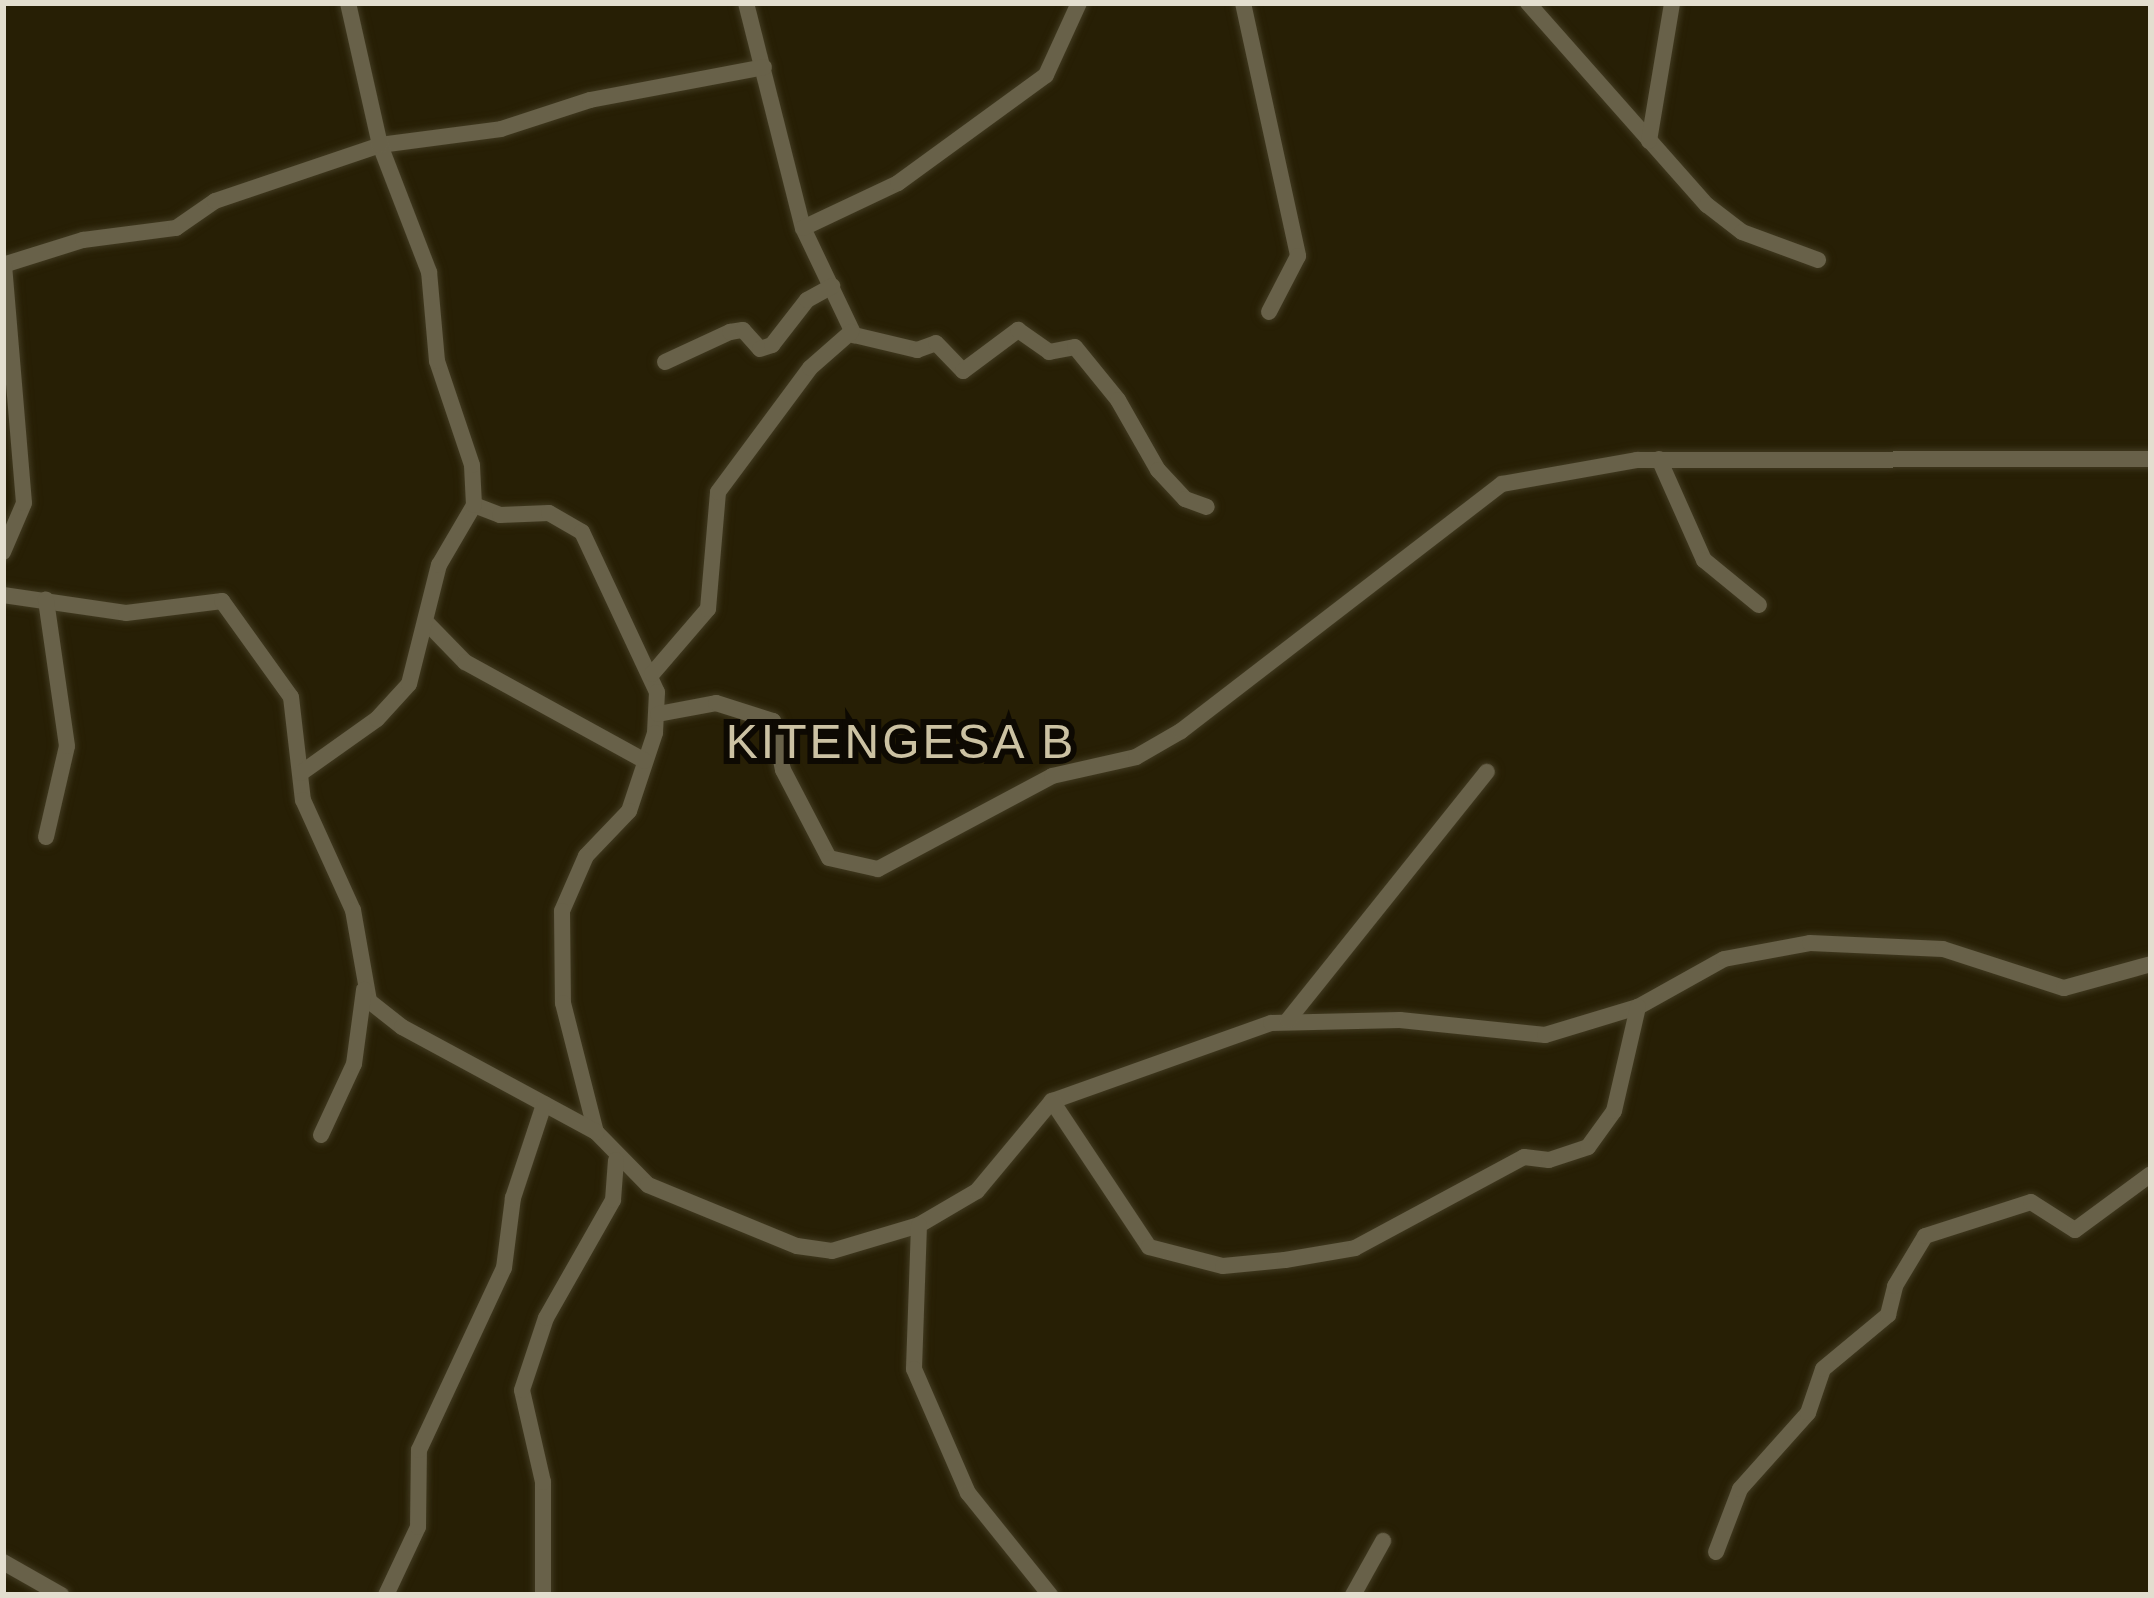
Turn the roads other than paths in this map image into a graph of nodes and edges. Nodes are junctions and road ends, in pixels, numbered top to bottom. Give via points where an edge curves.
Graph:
1 (348, 3) edge
2 (746, 3) edge
3 (1079, 3) edge
4 (1243, 3) edge
5 (1528, 3) edge
6 (1672, 3) edge
7 (764, 67) junction
8 (1648, 142) junction
9 (380, 145) junction
10 (803, 228) junction
11 (1817, 260) dead end
12 (3, 265) edge
13 (832, 286) junction
14 (1269, 311) dead end
15 (851, 332) junction
16 (665, 362) dead end
17 (1659, 459) junction
18 (2151, 459) edge
19 (474, 505) junction
20 (1207, 507) dead end
21 (3, 552) edge
22 (3, 595) edge
23 (46, 600) junction
24 (1759, 605) dead end
25 (426, 622) junction
26 (652, 674) junction
27 (658, 714) junction
28 (645, 761) junction
29 (1487, 772) dead end
30 (301, 773) junction
31 (46, 837) dead end
32 (2151, 964) edge
33 (364, 988) junction
34 (1638, 1007) junction
35 (1288, 1020) junction
36 (1052, 1101) junction
37 (544, 1104) junction
38 (596, 1132) junction
39 (321, 1135) dead end
40 (616, 1160) junction
41 (2151, 1174) edge
42 (919, 1225) junction
43 (1383, 1540) dead end
44 (1716, 1552) dead end
45 (3, 1562) edge
46 (61, 1595) edge
47 (386, 1595) edge
48 (543, 1595) edge
49 (1051, 1595) edge
50 (1353, 1595) edge

1 - 9 street
2 - 7 street
3 - 10 street via 1046,75 898,183
4 - 14 street via 1298,256
5 - 8 street
6 - 8 street
7 - 9 street via 548,110 501,129
7 - 10 street
8 - 11 street via 1742,232
9 - 12 street via 215,201 176,228 83,240
9 - 19 street via 429,272 437,361 472,465
10 - 13 street
12 - 21 street via 24,503
13 - 15 street
13 - 16 street via 807,299 772,345 760,349 742,330
15 - 20 street via 864,342 917,350 936,343 963,370 1018,330 1049,352 1075,347 1126,411 1158,470 1185,499
15 - 26 street via 809,368 718,491 708,608
17 - 18 street
17 - 24 street via 1704,560
17 - 27 street via 1502,484 1181,731 1136,757 1052,776 878,869 829,858 783,770 773,721 716,703
19 - 25 street via 440,565
19 - 26 street via 500,515 548,513 582,532
22 - 23 street
23 - 30 street via 126,613 222,601 291,697
23 - 31 street via 67,746
25 - 28 street via 465,662
25 - 30 street via 418,664 395,703
26 - 27 street
27 - 28 street
28 - 38 street via 629,811 586,856 562,911 563,1003
29 - 35 street
30 - 33 street via 307,812 353,910
32 - 34 street via 2064,988 1942,949 1810,943 1724,959
33 - 37 street via 402,1028
33 - 39 street via 354,1064
34 - 35 street via 1545,1035 1400,1020
34 - 36 street via 1614,1111 1588,1147 1549,1160 1524,1157 1355,1248 1285,1260 1223,1266 1149,1247
35 - 36 street
36 - 42 street via 977,1191
37 - 38 street
37 - 47 street via 513,1198 504,1268 418,1450 418,1527
38 - 40 street
40 - 42 street via 671,1197 815,1251 868,1245
40 - 48 street via 613,1200 546,1318 522,1390 543,1483
41 - 44 street via 2075,1230 2031,1202 1925,1236 1888,1315 1822,1369 1808,1413 1740,1489
42 - 49 street via 914,1369 968,1493
43 - 50 street
45 - 46 street

